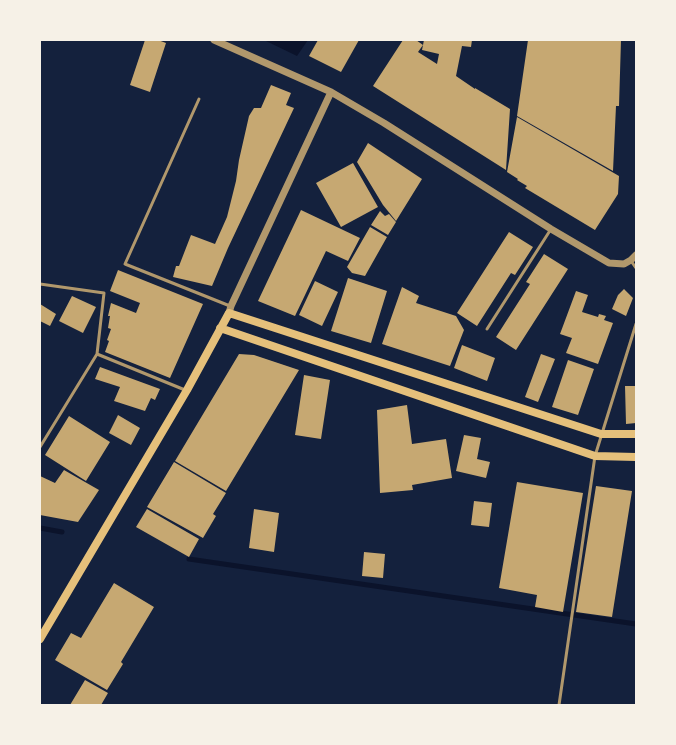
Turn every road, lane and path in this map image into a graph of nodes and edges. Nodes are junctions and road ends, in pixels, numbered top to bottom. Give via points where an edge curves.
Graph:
1 (214, 40) edge
2 (331, 92) junction
3 (199, 99) dead end
4 (551, 229) junction
5 (634, 258) edge
6 (636, 268) edge
7 (40, 284) edge
8 (230, 310) junction
9 (636, 324) edge
10 (220, 328) junction
11 (487, 329) dead end
12 (97, 354) junction
13 (187, 390) junction
14 (601, 434) junction
15 (636, 434) edge
16 (40, 447) edge
17 (595, 456) junction
18 (636, 457) edge
19 (40, 639) edge
20 (559, 705) edge

1 - 2 street
2 - 4 street
2 - 8 street
3 - 8 lane via 125,264
4 - 5 street via 609,263 624,264
4 - 11 lane
5 - 6 lane
7 - 12 lane via 104,293
8 - 10 main road
8 - 14 main road
9 - 14 lane
10 - 13 main road
10 - 17 main road
12 - 13 lane
12 - 16 lane
13 - 19 main road
14 - 15 main road
14 - 17 lane
17 - 18 main road
17 - 20 lane

